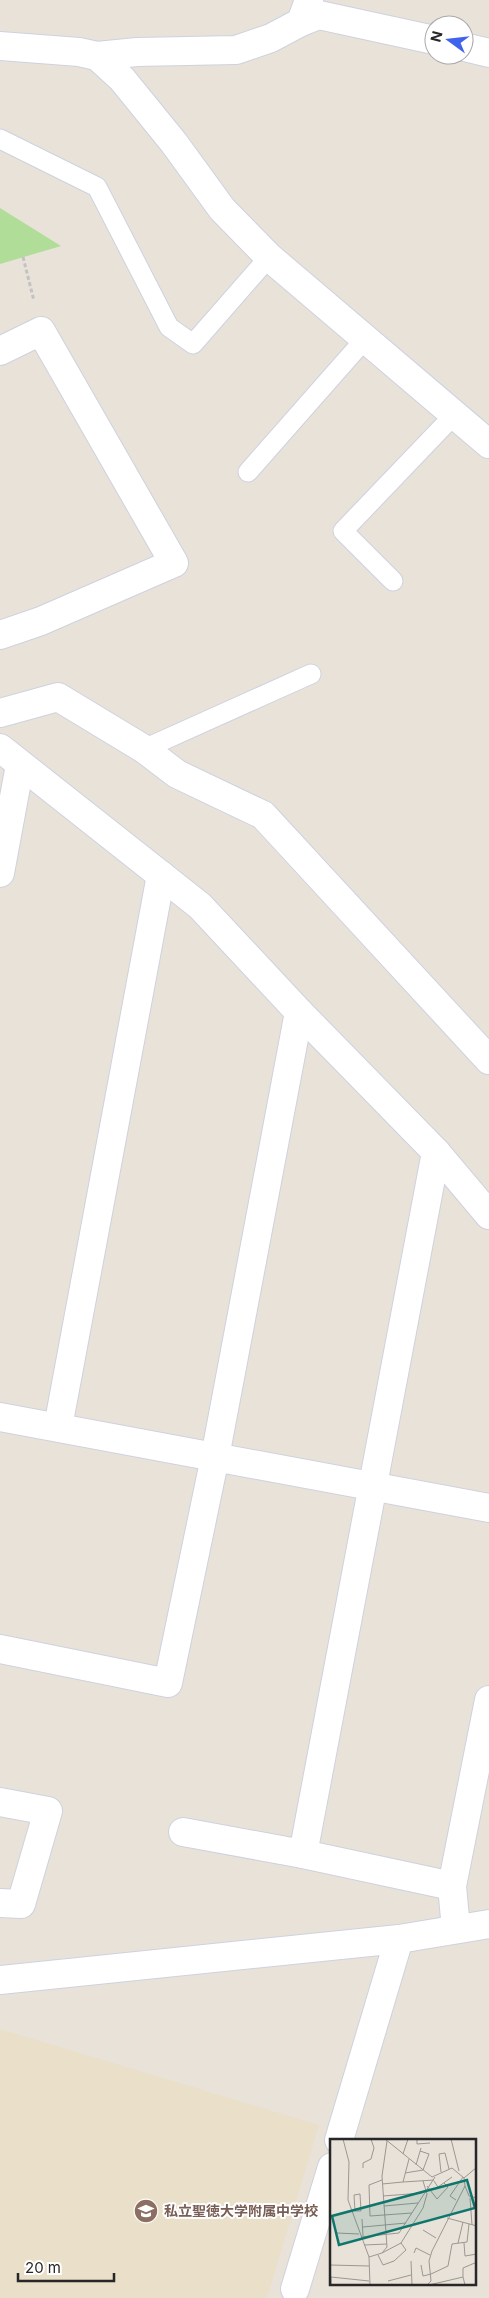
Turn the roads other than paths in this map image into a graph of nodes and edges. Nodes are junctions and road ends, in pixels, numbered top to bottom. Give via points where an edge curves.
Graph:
1 (305, 11) edge
2 (424, 38) edge
3 (0, 46) edge
4 (474, 49) edge
5 (489, 52) edge
6 (97, 56) junction
7 (0, 139) edge
8 (269, 257) junction
9 (365, 339) junction
10 (0, 351) edge
11 (454, 414) junction
12 (489, 444) edge
13 (248, 472) dead end
14 (393, 581) dead end
15 (0, 635) edge
16 (311, 674) dead end
17 (0, 713) edge
18 (144, 749) junction
19 (10, 757) edge
20 (0, 873) edge
21 (160, 875) junction
22 (299, 1012) junction
23 (489, 1060) edge
24 (436, 1152) junction
25 (489, 1215) edge
26 (0, 1417) edge
27 (58, 1428) junction
28 (215, 1458) junction
29 (372, 1486) junction
30 (489, 1508) edge
31 (0, 1649) edge
32 (489, 1700) edge
33 (0, 1802) edge
34 (183, 1832) dead end
35 (303, 1854) junction
36 (452, 1886) junction
37 (0, 1903) edge
38 (489, 1924) edge
39 (456, 1929) junction
40 (399, 1939) junction
41 (0, 1980) edge
42 (339, 2139) edge
43 (330, 2174) edge
44 (296, 2289) dead end

1 - 2 street
1 - 6 street via 271,38 236,50
3 - 6 street
4 - 5 street
6 - 8 street via 122,79 174,142 222,209
7 - 8 lane via 97,187 169,326 193,344
8 - 9 street
9 - 11 street
9 - 13 lane
10 - 15 street via 41,331 174,562 41,621
11 - 12 street
11 - 14 lane via 343,531
16 - 18 lane
17 - 18 street via 58,697
18 - 23 street via 177,774 263,815
19 - 20 street
19 - 21 street
21 - 22 street via 200,906
21 - 27 street
22 - 24 street
22 - 28 street
24 - 25 street
24 - 29 street
26 - 27 street
27 - 28 street
28 - 29 street
28 - 31 street via 168,1683
29 - 30 street
29 - 35 street
32 - 36 street
33 - 37 street via 48,1811 21,1904
34 - 35 street
35 - 36 street
36 - 39 street
38 - 39 street
39 - 40 street
40 - 41 street
40 - 42 street
43 - 44 street

